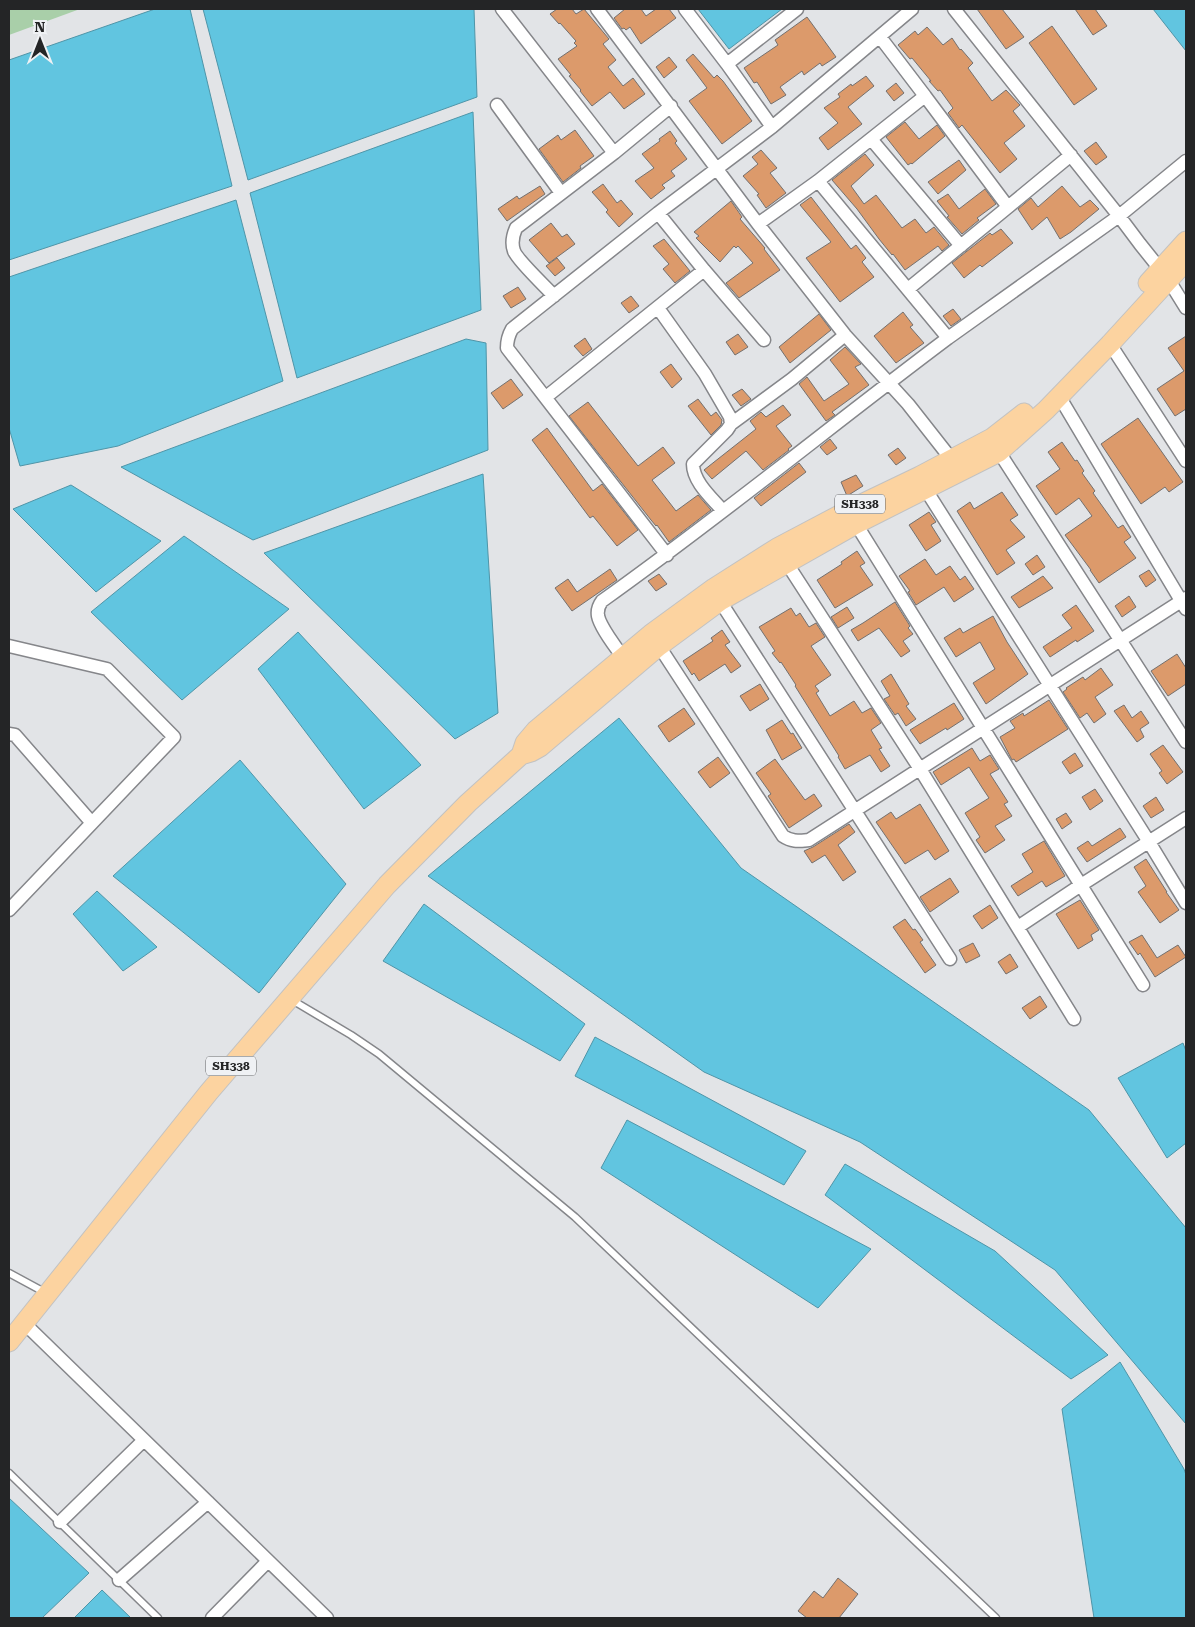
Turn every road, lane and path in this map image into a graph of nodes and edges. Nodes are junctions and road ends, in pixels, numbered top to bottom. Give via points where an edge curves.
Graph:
1 (502, 9) edge
2 (597, 9) edge
3 (685, 9) edge
4 (797, 9) edge
5 (912, 9) edge
6 (954, 9) edge
7 (880, 36) junction
8 (727, 64) junction
9 (925, 96) junction
10 (497, 105) dead end
11 (670, 106) junction
12 (772, 127) junction
13 (871, 138) junction
14 (614, 153) junction
15 (1071, 155) junction
16 (716, 168) junction
17 (1184, 170) edge
18 (818, 181) junction
19 (561, 193) junction
20 (1008, 207) junction
21 (658, 212) junction
22 (1123, 221) junction
23 (758, 224) junction
24 (1186, 241) edge
25 (961, 246) junction
26 (1186, 261) edge
27 (704, 270) junction
28 (1165, 274) junction
29 (908, 289) junction
30 (554, 296) junction
31 (658, 308) junction
32 (1186, 308) edge
33 (845, 335) junction
34 (948, 338) junction
35 (764, 340) dead end
36 (1110, 344) junction
37 (888, 383) junction
38 (1059, 396) junction
39 (546, 397) junction
40 (731, 424) junction
41 (999, 452) junction
42 (952, 460) junction
43 (1186, 461) edge
44 (926, 490) junction
45 (723, 511) junction
46 (856, 524) junction
47 (667, 555) junction
48 (786, 562) junction
49 (720, 600) junction
50 (1185, 603) edge
51 (1120, 641) junction
52 (9, 646) edge
53 (659, 646) junction
54 (623, 657) junction
55 (1050, 686) junction
56 (984, 728) junction
57 (9, 734) edge
58 (1186, 742) edge
59 (521, 755) junction
60 (920, 769) junction
61 (854, 811) junction
62 (1186, 818) edge
63 (92, 823) junction
64 (1149, 842) junction
65 (1081, 885) junction
66 (1186, 903) edge
67 (9, 910) edge
68 (1018, 927) junction
69 (950, 959) dead end
70 (1142, 985) dead end
71 (290, 998) junction
72 (1074, 1018) dead end
73 (9, 1273) edge
74 (47, 1294) junction
75 (24, 1323) junction
76 (9, 1342) edge
77 (144, 1440) junction
78 (9, 1473) edge
79 (208, 1502) junction
80 (60, 1522) junction
81 (268, 1561) junction
82 (119, 1580) junction
83 (158, 1618) edge
84 (212, 1618) edge
85 (327, 1618) edge
86 (996, 1618) edge

1 - 14 street
2 - 11 street
3 - 8 street
4 - 8 street
5 - 7 street
6 - 15 street
7 - 9 street
7 - 12 street
8 - 12 street
9 - 13 street
9 - 20 street
10 - 19 street
11 - 14 street
11 - 16 street
12 - 16 street
13 - 18 street
13 - 25 street
14 - 19 street
15 - 20 street
15 - 22 street
16 - 21 street
16 - 23 street
17 - 22 street
18 - 23 street
18 - 29 street
19 - 30 street via 516,228 512,243 515,253
20 - 25 street
21 - 27 street
21 - 30 street
22 - 28 street
22 - 34 street
23 - 33 street
24 - 28 main road, SH338
25 - 29 street
26 - 28 main road, SH338
27 - 31 street
27 - 35 street
28 - 32 street
28 - 36 main road, SH338
28 - 42 main road, SH338 via 1038,401 1001,432
29 - 34 street
30 - 39 street via 512,329 506,341 506,348
31 - 39 street
31 - 40 street via 705,374 727,410
33 - 37 street
33 - 40 street
34 - 37 street
36 - 38 main road, SH338
36 - 43 street
37 - 42 street
37 - 45 street
38 - 41 main road, SH338
38 - 50 street
39 - 47 street
40 - 45 street via 693,464 696,478
41 - 44 main road, SH338
41 - 51 street
42 - 54 main road, SH338 via 777,548 686,608
44 - 46 main road, SH338
44 - 55 street
45 - 47 street
46 - 48 main road, SH338
46 - 56 street
47 - 54 street via 600,605 598,617
48 - 49 main road, SH338
48 - 60 street
49 - 53 main road, SH338
49 - 61 street
50 - 51 street
51 - 55 street
51 - 58 street
52 - 63 street via 107,669 174,736
53 - 59 main road, SH338 via 540,747
53 - 61 street via 783,836 796,842 809,840
54 - 59 main road, SH338 via 536,730 525,743
55 - 56 street
55 - 64 street
56 - 60 street
56 - 65 street
57 - 63 street via 15,734
59 - 71 main road, SH338 via 483,788 387,885
60 - 61 street
60 - 68 street
61 - 69 street
62 - 64 street
63 - 67 street
64 - 65 street
64 - 66 street
65 - 68 street
65 - 70 street
68 - 72 street
71 - 74 main road, SH338 via 209,1092
71 - 86 lane via 379,1054 576,1217
73 - 74 lane
74 - 75 main road, SH338
75 - 76 main road, SH338
75 - 77 street
77 - 79 street
77 - 80 street
78 - 80 lane
79 - 81 street
79 - 82 street
80 - 82 lane
81 - 84 street
81 - 85 street
82 - 83 lane

